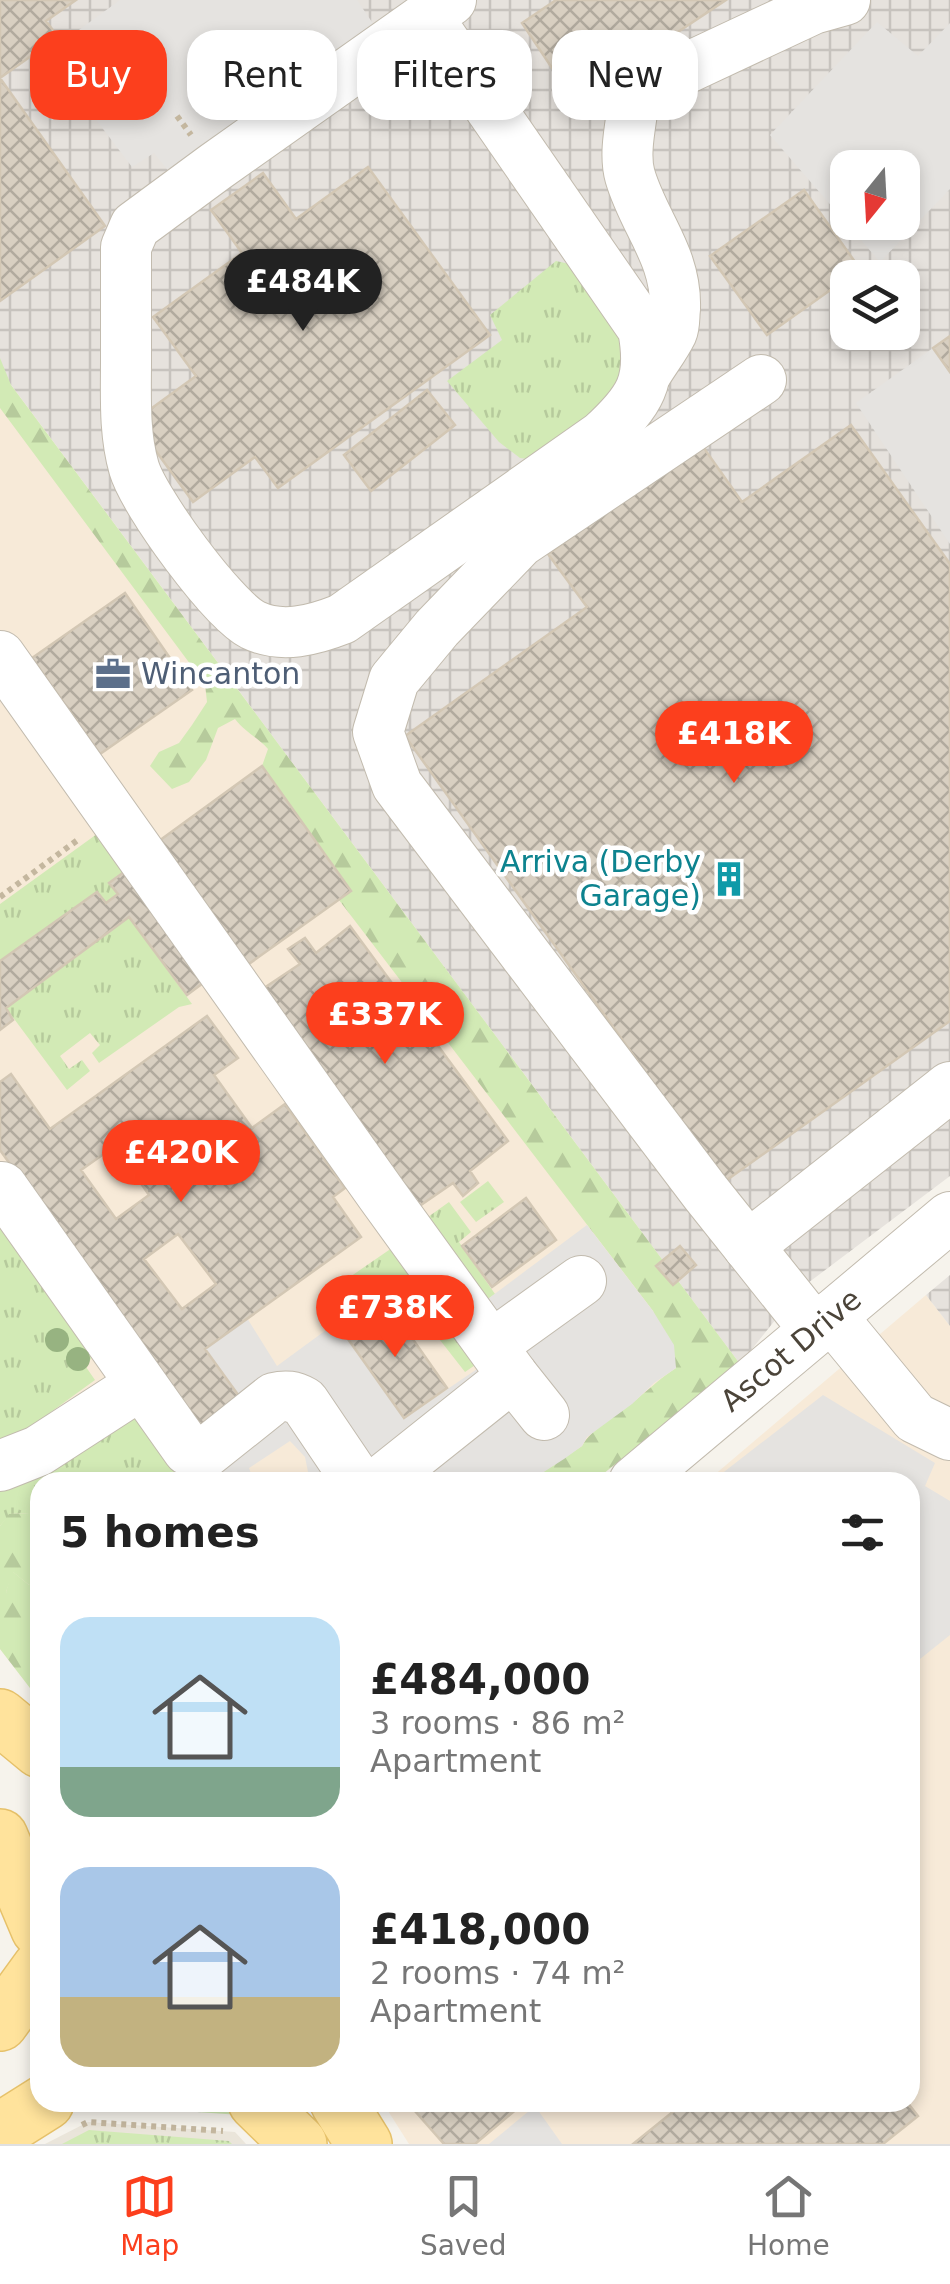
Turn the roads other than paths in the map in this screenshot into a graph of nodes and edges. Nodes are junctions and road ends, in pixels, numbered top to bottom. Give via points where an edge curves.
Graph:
1 (845, 0) edge
2 (440, 9) edge
3 (646, 372) junction
4 (761, 380) dead end
5 (0, 656) edge
6 (950, 1086) edge
7 (0, 1189) edge
8 (950, 1217) edge
9 (748, 1246) junction
10 (581, 1280) dead end
11 (823, 1323) junction
12 (502, 1360) junction
13 (140, 1385) junction
14 (544, 1415) dead end
15 (950, 1435) edge
16 (0, 1466) edge
17 (351, 1472) edge
18 (390, 1472) edge
19 (646, 1472) edge
20 (0, 1716) edge
21 (30, 1742) edge
22 (0, 1836) edge
23 (30, 1904) edge
24 (30, 1982) edge
25 (0, 2023) edge
26 (344, 2112) edge
27 (62, 2115) edge
28 (245, 2117) edge
29 (0, 2131) edge
30 (299, 2144) edge
31 (364, 2144) edge

1 - 3 street via 672,75 633,106 629,173 664,248 675,299 674,328
2 - 3 street via 644,329
2 - 3 street via 135,226 126,246 126,420 135,470 155,511 220,596 252,624 272,631 319,628 342,619 602,436 627,413
4 - 9 street via 520,542 394,680 378,732 398,784
5 - 12 street
6 - 9 street
7 - 13 street
8 - 11 street, Ascot Drive
9 - 11 street
10 - 12 street
11 - 15 street via 915,1418
11 - 19 street, Ascot Drive
12 - 14 street
12 - 18 street
13 - 16 street via 38,1451
13 - 17 street via 197,1453 274,1398 294,1397
20 - 21 main road
22 - 23 main road
24 - 25 main road
26 - 31 main road
27 - 29 main road
28 - 30 main road

